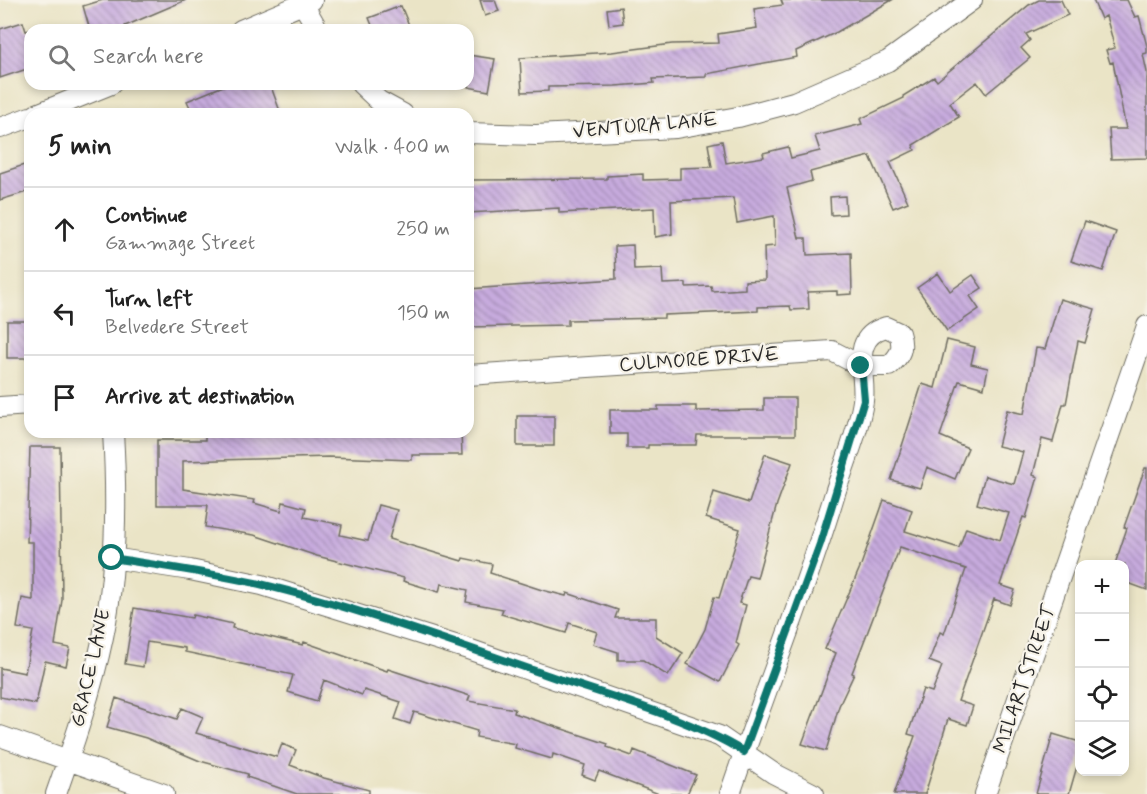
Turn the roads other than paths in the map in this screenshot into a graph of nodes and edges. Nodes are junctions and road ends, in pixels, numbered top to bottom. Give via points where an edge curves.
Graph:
1 (972, 0) edge
2 (307, 2) edge
3 (255, 24) edge
4 (316, 24) edge
5 (100, 90) edge
6 (367, 90) edge
7 (66, 108) edge
8 (392, 108) edge
9 (24, 119) edge
10 (0, 128) edge
11 (474, 133) edge
12 (1147, 326) edge
13 (861, 366) junction
14 (474, 375) edge
15 (24, 405) edge
16 (0, 407) edge
17 (113, 438) edge
18 (112, 558) junction
19 (0, 736) edge
20 (744, 752) junction
21 (68, 760) junction
22 (56, 794) edge
23 (164, 794) edge
24 (730, 794) edge
25 (814, 794) edge
26 (985, 794) edge

1 - 11 street, VENTURA LANE via 888,61 794,102 738,117 676,128 536,135
2 - 3 street
2 - 4 street
5 - 7 street
6 - 8 street
9 - 10 street
12 - 26 street, MILART STREET
13 - 13 street via 865,344 875,331 886,327 899,333 903,345 889,366
13 - 14 street, CULMORE DRIVE via 832,351
13 - 20 street via 864,400 820,544
15 - 16 street
17 - 18 street, GRACE LANE
18 - 20 street via 262,585 331,605 577,685 719,736
18 - 21 street, GRACE LANE via 103,636
19 - 21 street
20 - 24 street
20 - 25 street via 773,773
21 - 22 street, GRACE LANE
21 - 23 street

